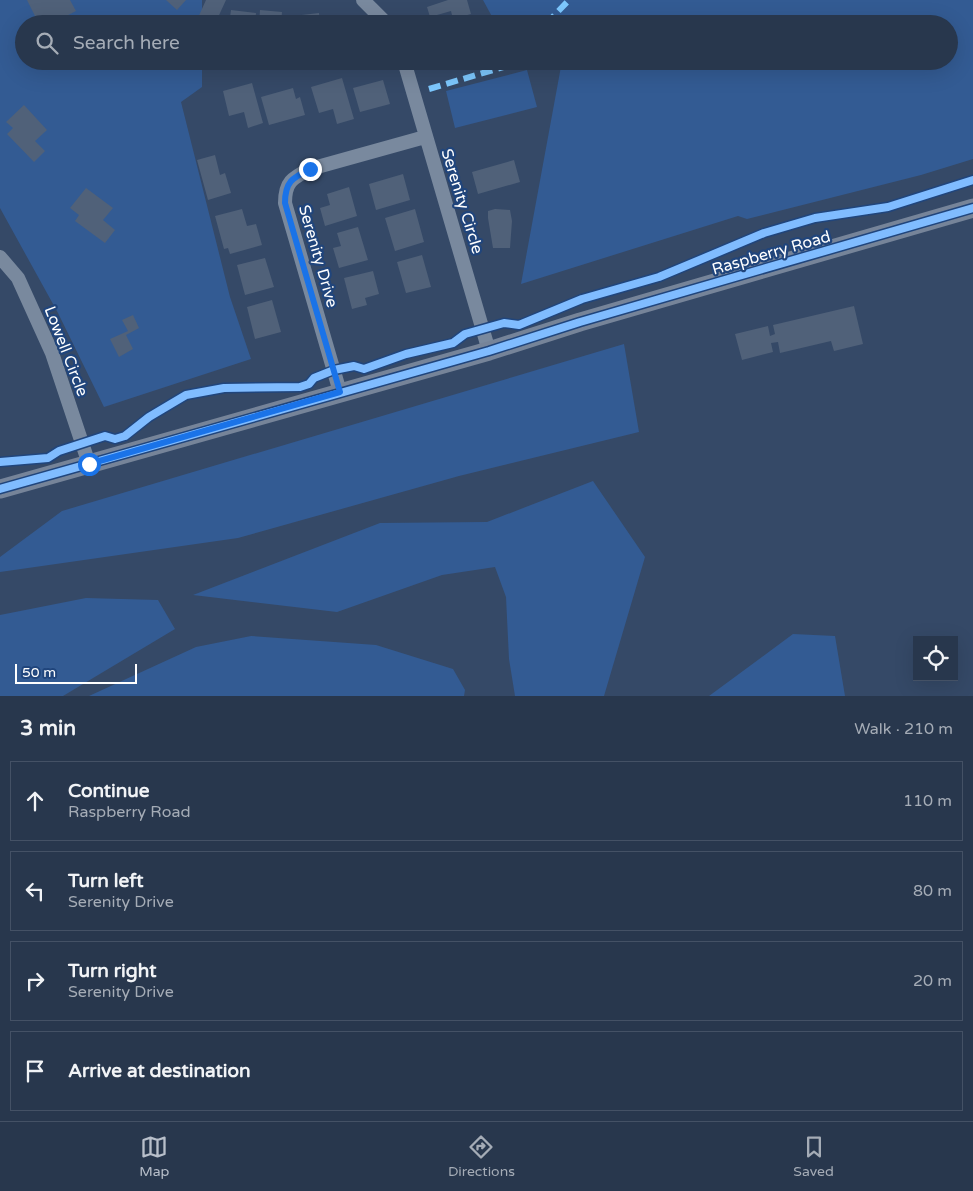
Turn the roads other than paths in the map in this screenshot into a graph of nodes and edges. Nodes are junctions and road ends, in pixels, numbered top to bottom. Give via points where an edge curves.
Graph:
1 (363, 0) edge
2 (379, 15) edge
3 (406, 70) edge
4 (425, 137) junction
5 (973, 208) edge
6 (0, 257) edge
7 (489, 351) junction
8 (340, 392) junction
9 (89, 464) junction
10 (0, 489) edge

1 - 2 street
3 - 4 street, Serenity Circle
4 - 7 street, Serenity Circle
4 - 8 street, Serenity Drive via 310,169 294,177 285,190 285,203
5 - 7 street, Raspberry Road
6 - 9 street, Lowell Circle via 18,278 52,354
7 - 8 street, Raspberry Road
8 - 9 street, Raspberry Road
9 - 10 street, Raspberry Road

